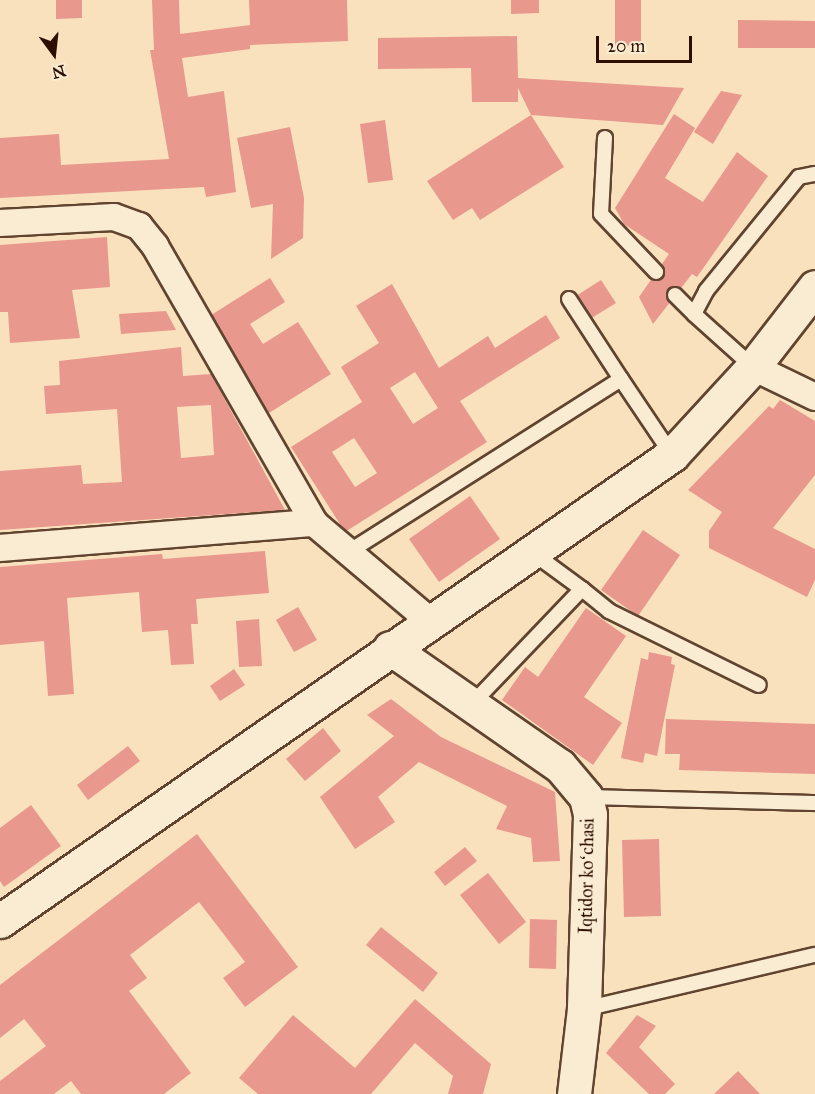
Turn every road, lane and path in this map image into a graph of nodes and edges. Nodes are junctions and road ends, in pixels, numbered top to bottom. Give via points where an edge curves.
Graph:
1 (605, 138) dead end
2 (815, 174) edge
3 (0, 223) edge
4 (656, 272) dead end
5 (815, 287) edge
6 (675, 295) dead end
7 (569, 299) dead end
8 (694, 314) junction
9 (753, 367) junction
10 (621, 379) junction
11 (815, 397) edge
12 (672, 454) junction
13 (314, 523) junction
14 (0, 548) edge
15 (351, 551) junction
16 (532, 553) junction
17 (582, 589) junction
18 (430, 621) junction
19 (390, 648) junction
20 (759, 686) dead end
21 (470, 707) junction
22 (586, 797) junction
23 (815, 803) edge
24 (0, 921) edge
25 (815, 955) edge
26 (584, 1010) junction
27 (574, 1094) edge

1 - 4 lane via 601,214
2 - 8 lane via 799,177 706,291
3 - 13 street via 114,217 139,226 155,246
5 - 9 street
6 - 8 lane
7 - 10 lane
8 - 9 lane
9 - 11 street
9 - 12 street
10 - 12 lane
10 - 15 lane
12 - 16 street
13 - 14 street
13 - 15 street
15 - 18 street
16 - 17 lane
16 - 18 street
17 - 20 lane via 609,611
17 - 21 lane
18 - 19 street
19 - 21 street, Iqtidor koʻchasi
19 - 24 street
21 - 22 street, Iqtidor koʻchasi via 560,766
22 - 23 lane
22 - 26 street, Iqtidor koʻchasi via 590,814
25 - 26 lane
26 - 27 street, Iqtidor koʻchasi

